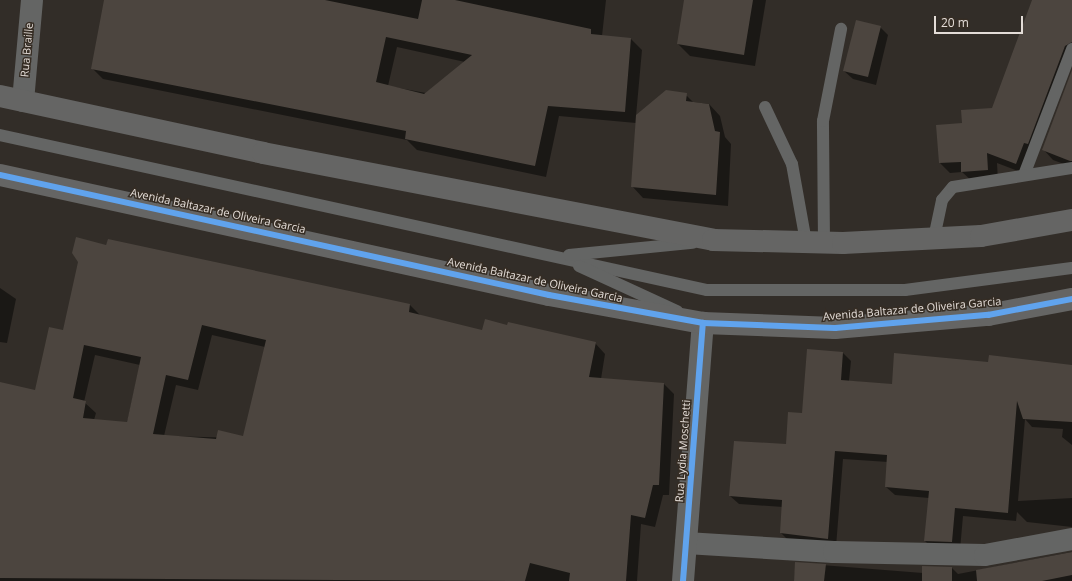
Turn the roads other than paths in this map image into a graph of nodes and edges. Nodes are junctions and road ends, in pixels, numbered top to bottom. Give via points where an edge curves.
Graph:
1 (32, 0) edge
2 (841, 29) dead end
3 (1072, 49) edge
4 (0, 96) edge
5 (23, 100) junction
6 (765, 107) dead end
7 (0, 135) edge
8 (1072, 168) edge
9 (0, 175) edge
10 (1024, 175) junction
11 (1072, 220) edge
12 (934, 238) junction
13 (713, 240) junction
14 (815, 242) junction
15 (558, 257) junction
16 (1072, 268) edge
17 (1072, 299) edge
18 (703, 323) junction
19 (1072, 539) edge
20 (686, 543) junction
21 (683, 581) edge

1 - 5 street, Rua Braille
2 - 14 lane via 823,121
3 - 10 lane
4 - 5 main road
5 - 13 main road via 263,153
6 - 14 lane via 792,164
7 - 15 lane
8 - 10 lane
9 - 18 main road, Avenida Baltazar de Oliveira Garcia via 549,295
10 - 12 lane via 952,187 942,200
11 - 12 main road via 981,236
12 - 14 main road
13 - 14 main road
13 - 15 lane
15 - 16 lane via 707,290 905,290
15 - 18 lane
17 - 18 main road, Avenida Baltazar de Oliveira Garcia via 988,315 835,328
18 - 20 street, Rua Lydia Moschetti
19 - 20 street via 986,556 834,552
20 - 21 street, Rua Lydia Moschetti

